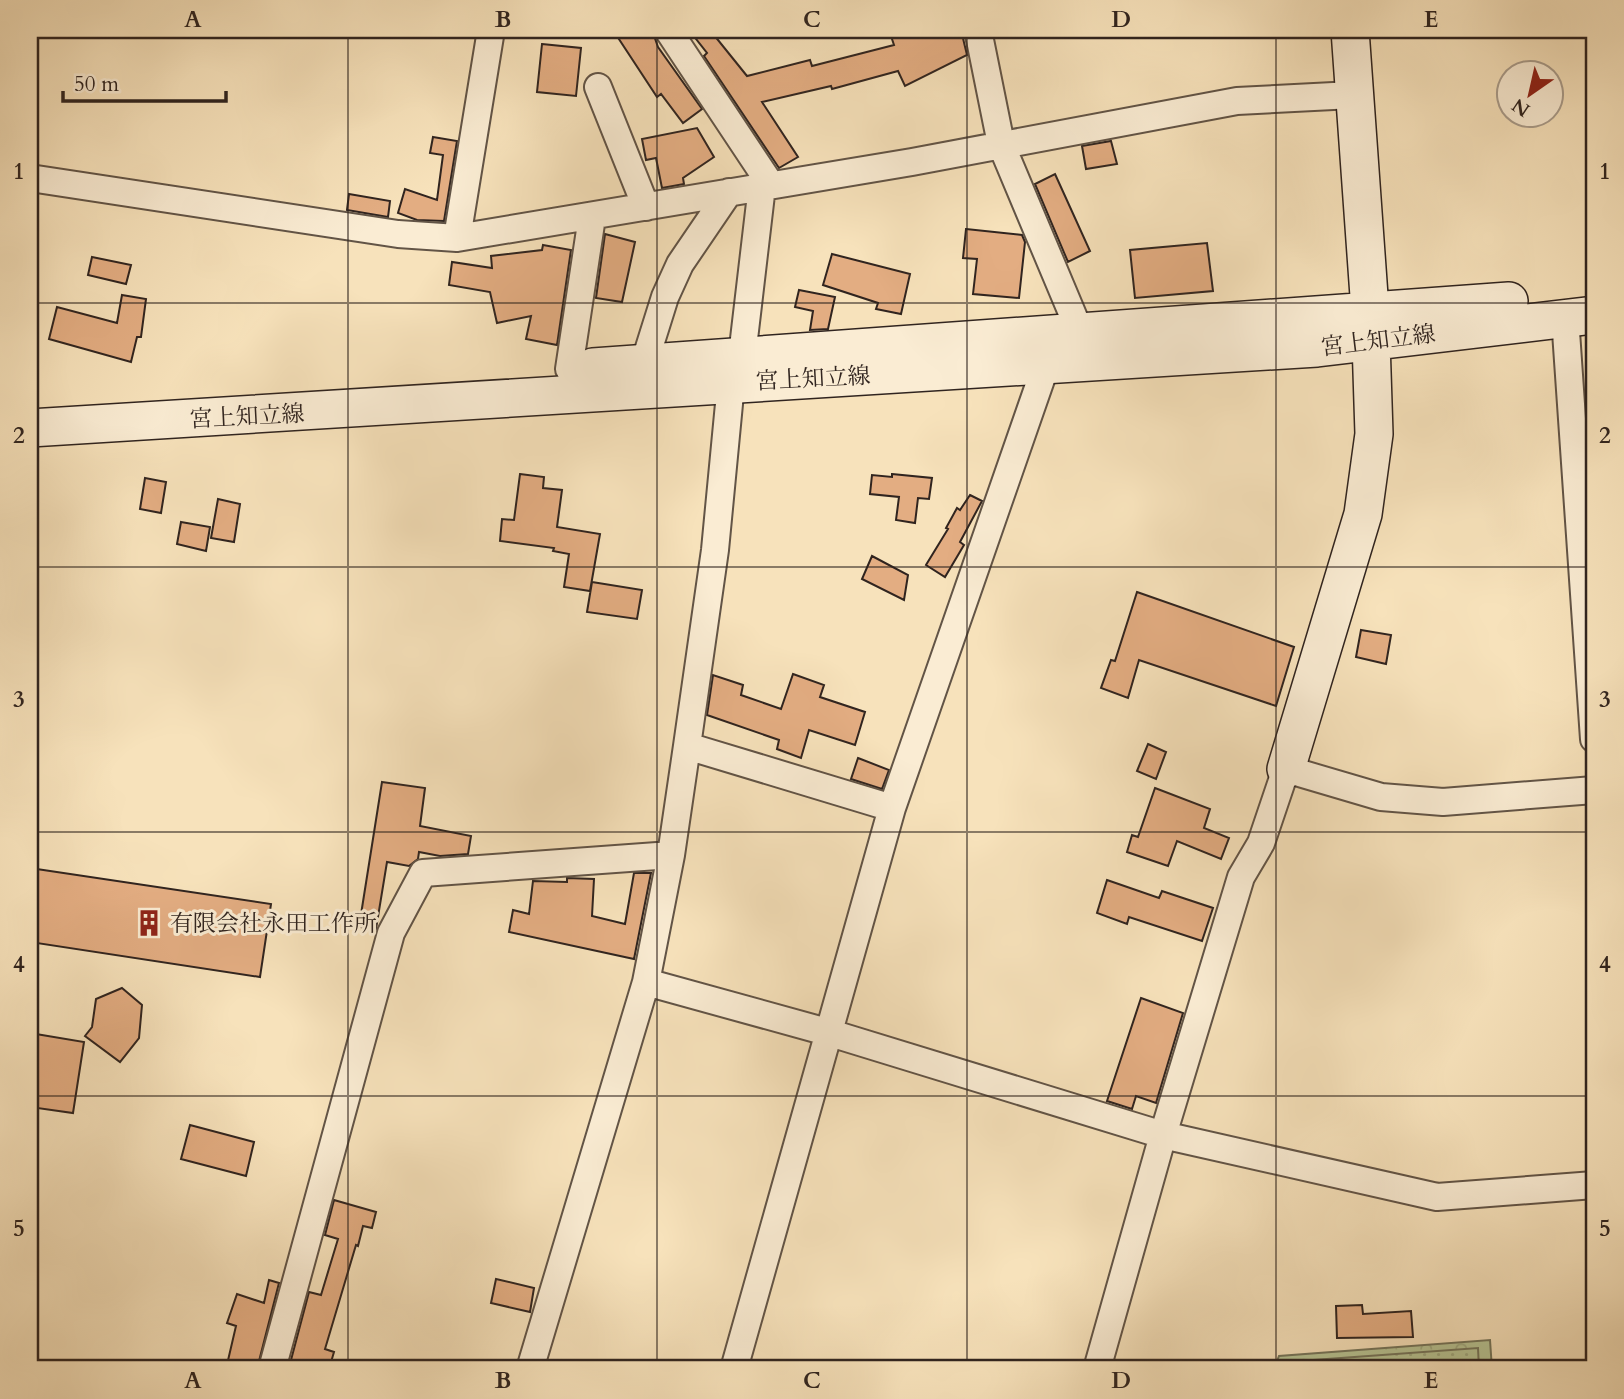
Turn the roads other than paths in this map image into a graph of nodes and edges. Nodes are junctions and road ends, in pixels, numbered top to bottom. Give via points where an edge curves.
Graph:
1 (491, 30) edge
2 (668, 30) edge
3 (978, 30) edge
4 (1349, 30) edge
5 (598, 87) dead end
6 (1353, 95) junction
7 (1001, 144) junction
8 (30, 178) edge
9 (767, 185) junction
10 (729, 192) junction
11 (646, 207) junction
12 (592, 217) junction
13 (457, 238) junction
14 (1585, 310) edge
15 (1369, 325) junction
16 (1080, 332) junction
17 (644, 364) junction
18 (1046, 365) junction
19 (569, 369) junction
20 (737, 370) junction
21 (30, 407) edge
22 (30, 428) edge
23 (1594, 739) edge
24 (687, 746) junction
25 (1286, 769) junction
26 (1594, 790) edge
27 (892, 808) junction
28 (671, 855) junction
29 (646, 982) junction
30 (827, 1032) junction
31 (1163, 1135) junction
32 (1594, 1185) edge
33 (272, 1369) edge
34 (530, 1369) edge
35 (734, 1369) edge
36 (1097, 1369) edge

1 - 13 street
2 - 9 street
3 - 7 street
4 - 6 main road
5 - 11 street
6 - 7 street via 1237,101
6 - 15 main road
7 - 9 street
7 - 16 street
8 - 13 street via 398,234
9 - 10 street
9 - 20 street
10 - 11 street
10 - 17 street via 680,264
11 - 12 street
12 - 13 street
12 - 19 street
14 - 15 main road, 宮上知立線
14 - 23 street
15 - 16 main road, 宮上知立線
15 - 18 main road, 宮上知立線 via 1317,348
15 - 25 main road via 1374,434 1363,514
16 - 20 main road, 宮上知立線
17 - 19 main road, 宮上知立線
17 - 20 main road, 宮上知立線
18 - 20 main road, 宮上知立線
18 - 27 street
19 - 21 main road, 宮上知立線
20 - 22 main road, 宮上知立線 via 314,412
20 - 24 street
24 - 27 street
24 - 28 street
25 - 26 street via 1381,797 1443,802
25 - 31 street via 1261,843 1241,877
27 - 30 street
28 - 29 street
28 - 33 street via 423,873 391,933
29 - 30 street
29 - 34 street
30 - 31 street
30 - 35 street
31 - 32 street via 1437,1197
31 - 36 street

